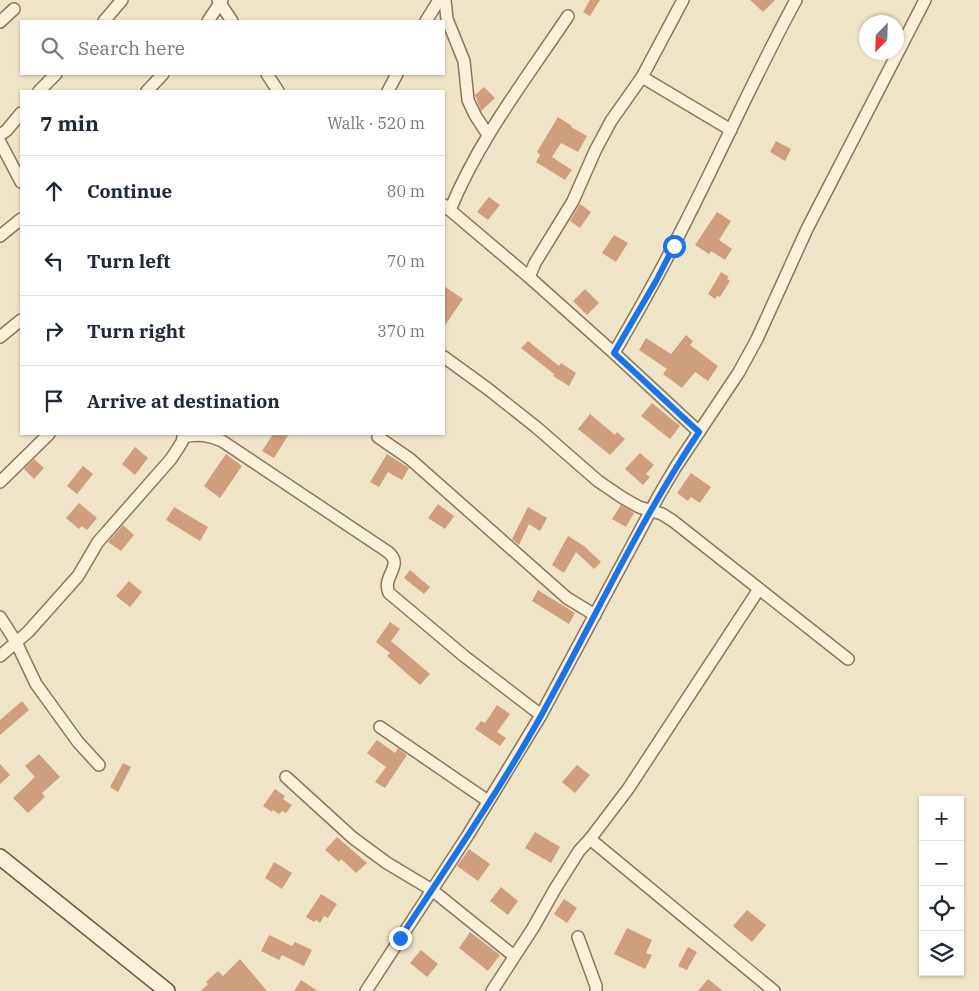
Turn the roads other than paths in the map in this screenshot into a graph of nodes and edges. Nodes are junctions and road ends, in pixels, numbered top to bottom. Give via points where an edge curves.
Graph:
1 (122, 0) edge
2 (438, 0) edge
3 (445, 0) edge
4 (683, 0) edge
5 (796, 0) edge
6 (925, 0) edge
7 (220, 1) edge
8 (14, 9) dead end
9 (568, 16) dead end
10 (105, 20) edge
11 (209, 20) edge
12 (231, 20) edge
13 (427, 20) edge
14 (0, 22) edge
15 (55, 75) edge
16 (162, 75) edge
17 (268, 75) edge
18 (396, 75) edge
19 (642, 78) junction
20 (40, 90) edge
21 (148, 90) edge
22 (277, 90) edge
23 (389, 90) edge
24 (20, 114) edge
25 (731, 130) junction
26 (0, 135) edge
27 (488, 135) junction
28 (0, 142) edge
29 (20, 180) edge
30 (447, 207) edge
31 (20, 220) edge
32 (0, 236) edge
33 (529, 277) junction
34 (20, 321) edge
35 (0, 337) edge
36 (614, 353) junction
37 (445, 359) edge
38 (699, 432) junction
39 (48, 435) edge
40 (184, 435) edge
41 (378, 437) dead end
42 (0, 482) edge
43 (651, 510) junction
44 (759, 589) junction
45 (595, 615) junction
46 (0, 618) edge
47 (16, 642) junction
48 (0, 656) edge
49 (848, 659) dead end
50 (541, 715) junction
51 (380, 727) dead end
52 (99, 765) dead end
53 (286, 777) dead end
54 (488, 801) junction
55 (590, 839) junction
56 (0, 856) edge
57 (432, 890) junction
58 (578, 937) dead end
59 (514, 956) junction
60 (167, 991) edge
61 (366, 991) edge
62 (492, 991) edge
63 (596, 991) edge
64 (774, 991) edge

1 - 10 street
2 - 13 street
3 - 27 street via 447,19 464,61 468,100
4 - 19 street
5 - 25 street
6 - 38 street via 807,229 757,339
7 - 11 street
7 - 12 street
8 - 14 street
9 - 27 street
15 - 20 street
16 - 21 street
17 - 22 street
18 - 23 street
19 - 25 street
19 - 33 street via 611,121 573,202
24 - 26 street
25 - 36 street via 656,281
27 - 30 street
28 - 29 street
30 - 33 street
31 - 32 street
33 - 36 street
34 - 35 street
36 - 38 street
37 - 43 street via 536,427 598,481 623,498
38 - 43 street
39 - 42 street
40 - 47 street via 171,459 98,542 78,576
40 - 50 street via 212,436 228,444 388,552 395,563 387,583 389,593
41 - 45 street via 410,459 567,598
43 - 44 street via 673,521
43 - 45 street
44 - 49 street
44 - 55 street via 628,789
45 - 50 street
46 - 47 street
47 - 48 street
47 - 52 street via 36,684
50 - 54 street
51 - 54 street
53 - 57 street via 353,838
54 - 57 street
55 - 59 street
55 - 64 street
56 - 60 main road
57 - 59 street
57 - 61 street
58 - 63 street
59 - 62 street

